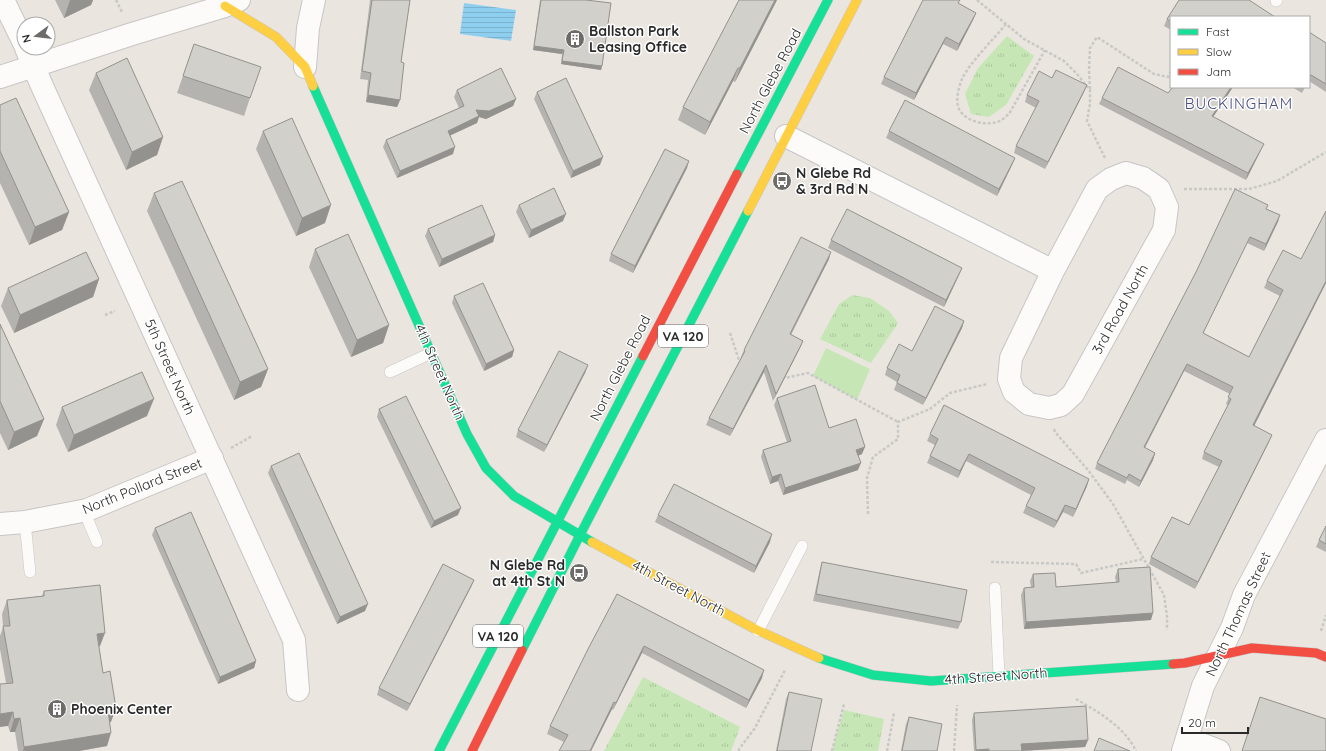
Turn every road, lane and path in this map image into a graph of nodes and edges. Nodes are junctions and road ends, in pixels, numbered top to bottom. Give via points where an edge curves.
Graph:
1 (3, 0) edge
2 (116, 0) edge
3 (314, 0) edge
4 (828, 0) edge
5 (857, 0) edge
6 (976, 1) edge
7 (232, 3) edge
8 (122, 12) dead end
9 (1006, 24) junction
10 (16, 27) edge
11 (1045, 50) junction
12 (30, 57) edge
13 (305, 67) junction
14 (1170, 73) edge
15 (0, 77) edge
16 (1090, 90) junction
17 (774, 130) junction
18 (1326, 152) edge
19 (1107, 162) dead end
20 (1159, 189) junction
21 (1052, 271) junction
22 (115, 311) dead end
23 (105, 315) dead end
24 (730, 333) dead end
25 (431, 352) junction
26 (744, 364) edge
27 (390, 372) dead end
28 (777, 376) edge
29 (988, 384) dead end
30 (898, 422) junction
31 (1053, 426) dead end
32 (1326, 440) edge
33 (212, 458) junction
34 (84, 511) junction
35 (868, 514) dead end
36 (557, 521) junction
37 (25, 522) junction
38 (0, 524) edge
39 (580, 535) junction
40 (97, 542) dead end
41 (802, 546) dead end
42 (1143, 559) junction
43 (991, 562) dead end
44 (30, 572) dead end
45 (995, 588) dead end
46 (1326, 615) edge
47 (1167, 630) dead end
48 (758, 631) junction
49 (1321, 631) dead end
50 (1219, 656) junction
51 (1326, 657) edge
52 (785, 670) dead end
53 (999, 676) junction
54 (298, 690) dead end
55 (1076, 699) dead end
56 (844, 704) dead end
57 (957, 706) dead end
58 (894, 713) dead end
59 (1185, 745) edge
60 (439, 751) edge
61 (472, 751) edge
62 (739, 751) edge
63 (832, 751) edge
64 (887, 751) edge
65 (954, 751) edge
66 (1136, 751) edge
67 (1219, 751) edge

1 - 10 street
2 - 8 path
3 - 13 street, 4th Street North via 308,28
4 - 17 main road, North Glebe Road / VA 120
5 - 17 main road, North Glebe Road / VA 120
6 - 9 path
7 - 12 street via 132,34
7 - 13 main road, 4th Street North via 252,22 276,37
9 - 11 path via 1024,39
9 - 11 path via 969,67 962,79 958,93 959,108 970,120 998,122 1009,114
11 - 16 path via 1064,61
12 - 15 street
12 - 33 street, 5th Street North
13 - 25 main road, 4th Street North
14 - 16 path via 1168,77 1154,74 1097,37 1090,48
16 - 19 path via 1086,121
17 - 21 street
17 - 36 main road, North Glebe Road / VA 120
17 - 39 main road, North Glebe Road / VA 120
18 - 20 path via 1277,181 1250,190
20 - 21 street, 3rd Road North via 1143,178 1126,173 1096,189
20 - 21 street, 3rd Road North via 1167,207 1164,230 1073,394 1061,405 1049,408 1029,404 1014,392 1009,379 1011,358
22 - 23 path
24 - 26 path via 739,360
25 - 27 lane
25 - 36 main road, 4th Street North via 467,434 486,468 514,496
28 - 30 path via 785,378 808,373
29 - 30 path via 950,393 930,409
30 - 35 path via 898,439 873,457 867,478
31 - 42 path via 1055,432 1113,504
32 - 50 street, North Thomas Street via 1244,595
33 - 34 street, North Pollard Street
33 - 54 street, 5th Street North via 294,640
34 - 37 street, North Pollard Street
34 - 40 lane
36 - 39 main road, 4th Street North
36 - 60 main road, North Glebe Road / VA 120
37 - 38 street, North Pollard Street
37 - 44 lane
39 - 48 main road, 4th Street North
39 - 61 main road, North Glebe Road / VA 120
41 - 48 lane
42 - 43 path via 1081,573 1076,564
42 - 47 path via 1164,595
45 - 53 lane
46 - 49 path
48 - 53 main road, 4th Street North via 818,658 872,675 931,681
50 - 51 main road, 4th Street North via 1252,648 1316,653
50 - 53 main road, 4th Street North via 1185,663
50 - 59 street, North Thomas Street via 1204,686
52 - 62 path via 755,728
55 - 66 path via 1101,714 1119,729
56 - 63 path
57 - 65 path
58 - 64 path
59 - 67 street

